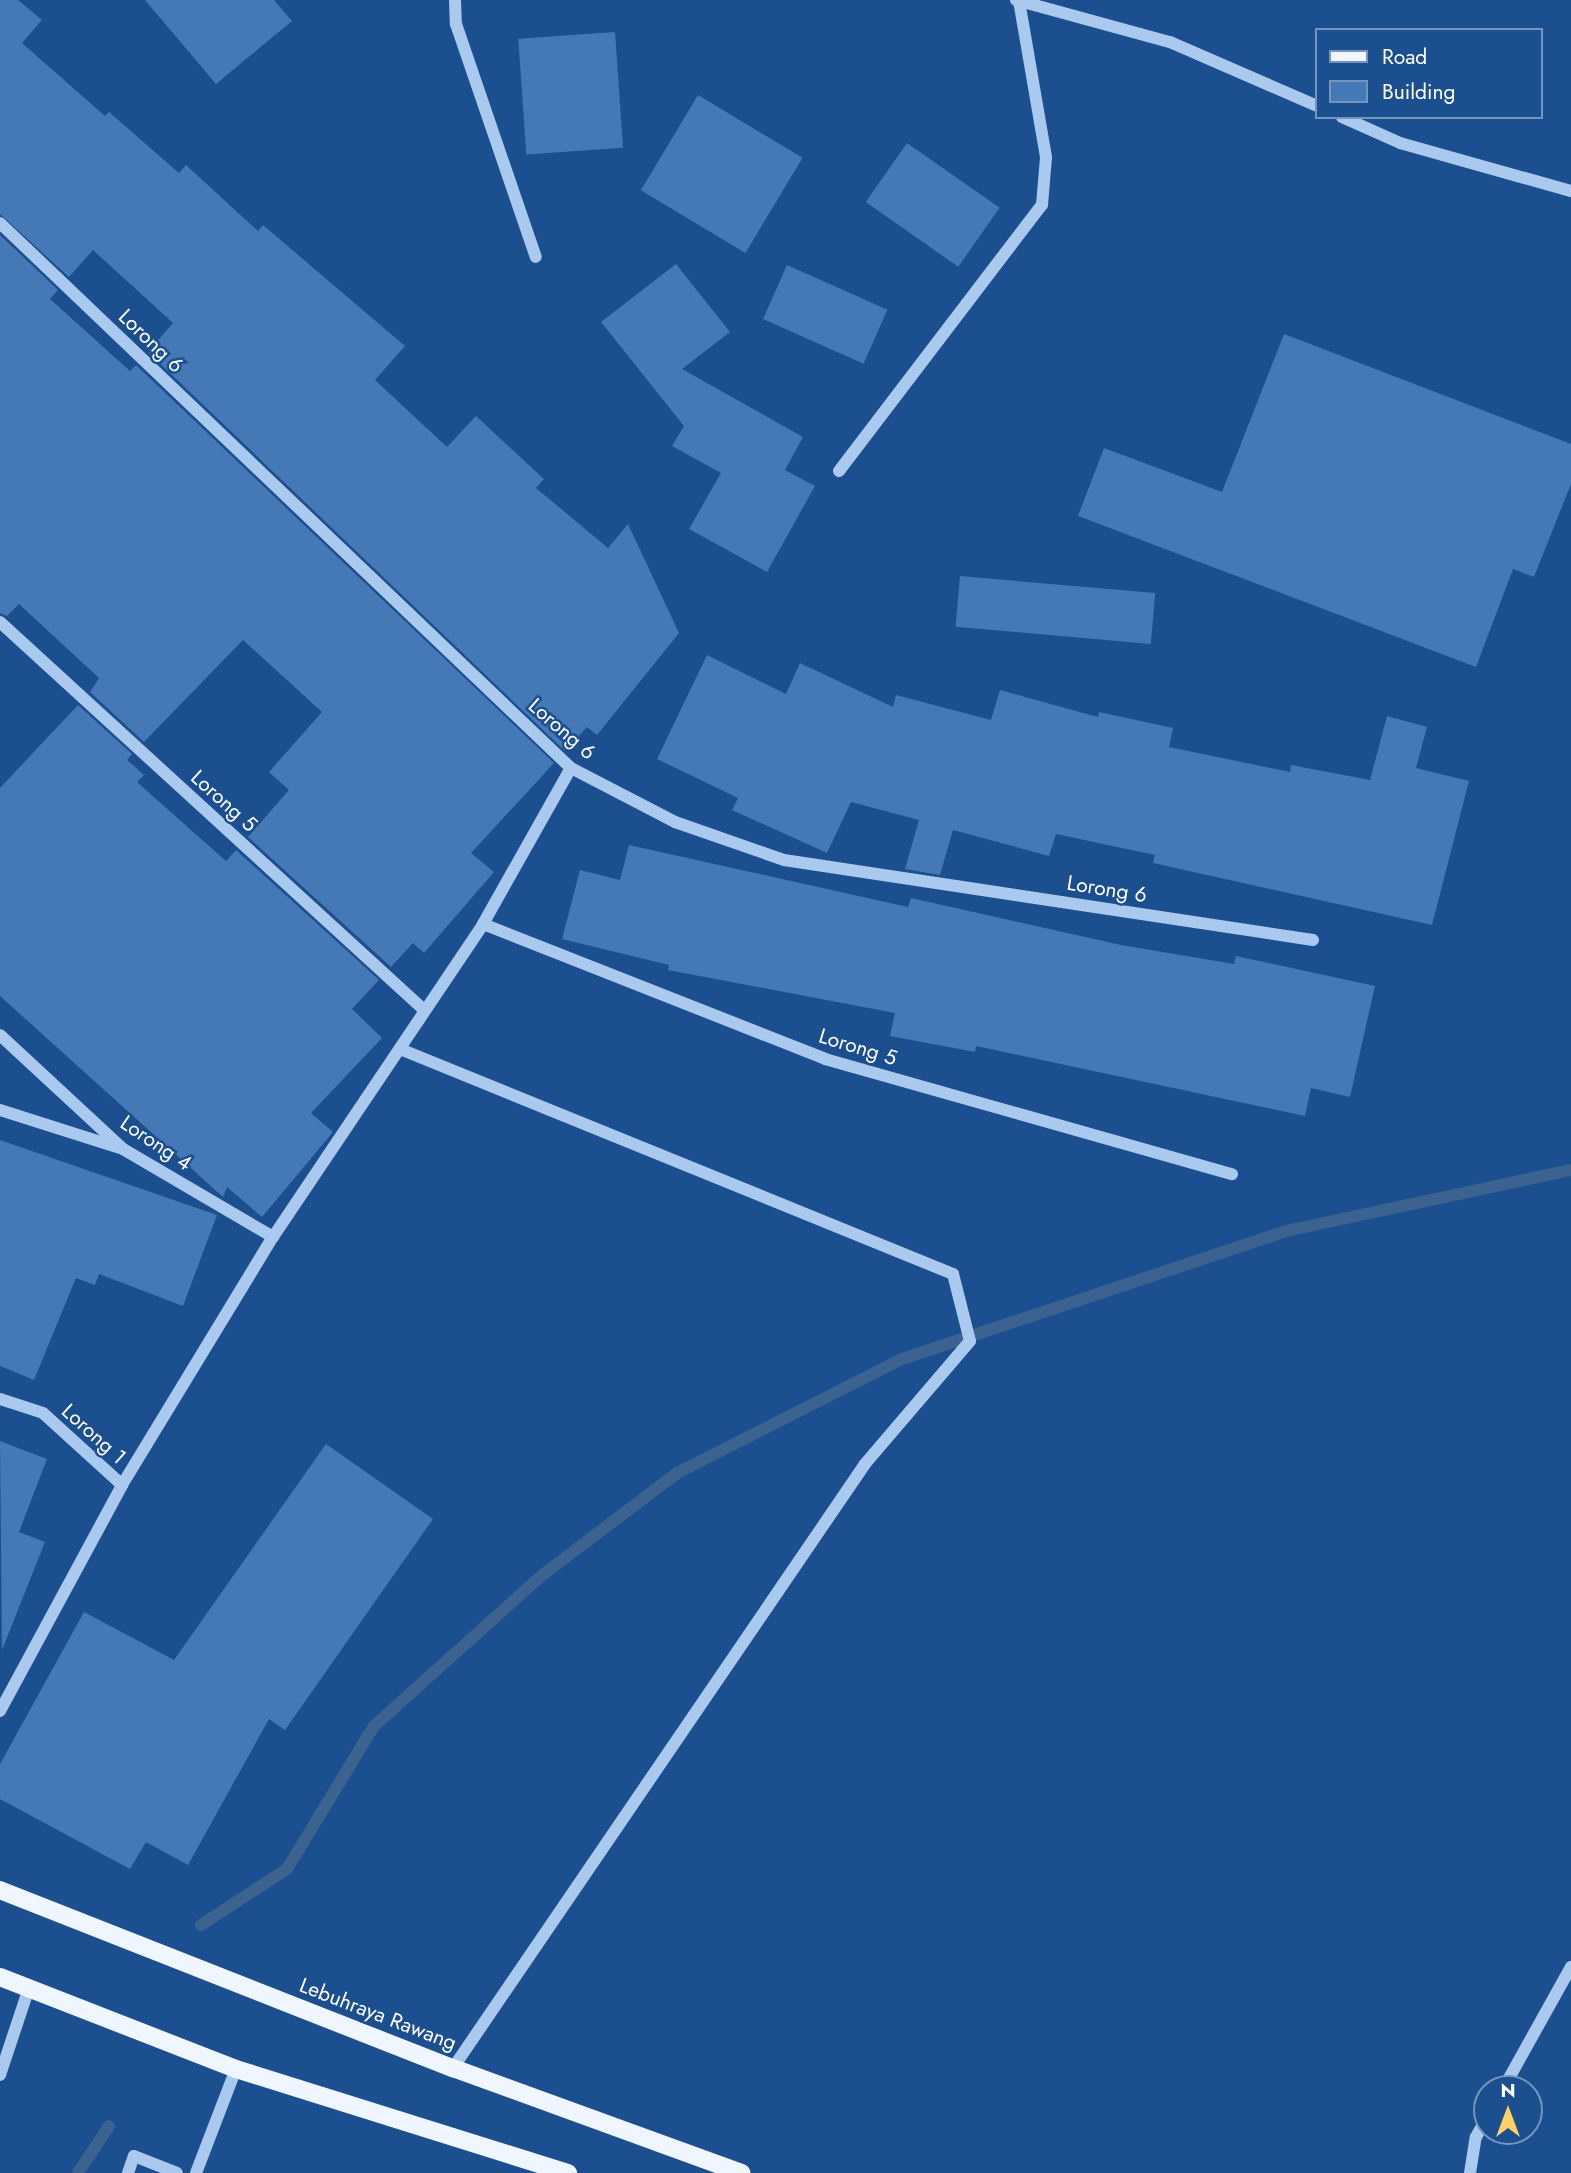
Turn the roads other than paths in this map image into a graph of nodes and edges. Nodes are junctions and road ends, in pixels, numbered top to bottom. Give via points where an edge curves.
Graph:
1 (455, 0) edge
2 (1017, 1) edge
3 (1316, 106) edge
4 (1346, 119) edge
5 (1571, 191) edge
6 (0, 223) edge
7 (536, 257) dead end
8 (839, 471) dead end
9 (0, 622) edge
10 (571, 768) junction
11 (483, 925) junction
12 (1313, 940) dead end
13 (422, 1008) junction
14 (0, 1035) edge
15 (400, 1049) junction
16 (0, 1110) edge
17 (123, 1149) junction
18 (1232, 1174) dead end
19 (273, 1237) junction
20 (0, 1399) edge
21 (122, 1485) junction
22 (0, 1711) edge
23 (0, 1890) edge
24 (1571, 1967) edge
25 (0, 1977) edge
26 (29, 1988) junction
27 (236, 2068) junction
28 (453, 2068) junction
29 (0, 2075) edge
30 (1511, 2075) edge
31 (1475, 2145) edge
32 (128, 2173) edge
33 (177, 2173) edge
34 (196, 2173) edge
35 (568, 2173) edge
36 (741, 2173) edge
37 (1470, 2173) edge

1 - 7 street via 456,24
2 - 3 street via 1170,42
2 - 8 street via 1046,157 1042,205
4 - 5 street via 1400,143
6 - 10 street, Lorong 6
9 - 13 street, Lorong 5
10 - 11 street
10 - 12 street, Lorong 6 via 675,822 784,860
11 - 13 street
11 - 18 street, Lorong 5 via 825,1059
13 - 15 street
14 - 17 street, Lorong 4
15 - 19 street
15 - 28 street via 953,1274 970,1341 865,1464
16 - 17 street
17 - 19 street, Lorong 4
19 - 21 street
20 - 21 street, Lorong 1 via 43,1413
21 - 22 street
23 - 28 main road, Lebuhraya Rawang
24 - 30 street
25 - 26 main road
26 - 27 main road
26 - 29 street
27 - 34 street
27 - 35 main road
28 - 36 main road, Lebuhraya Rawang
31 - 37 street
32 - 33 street via 134,2156

